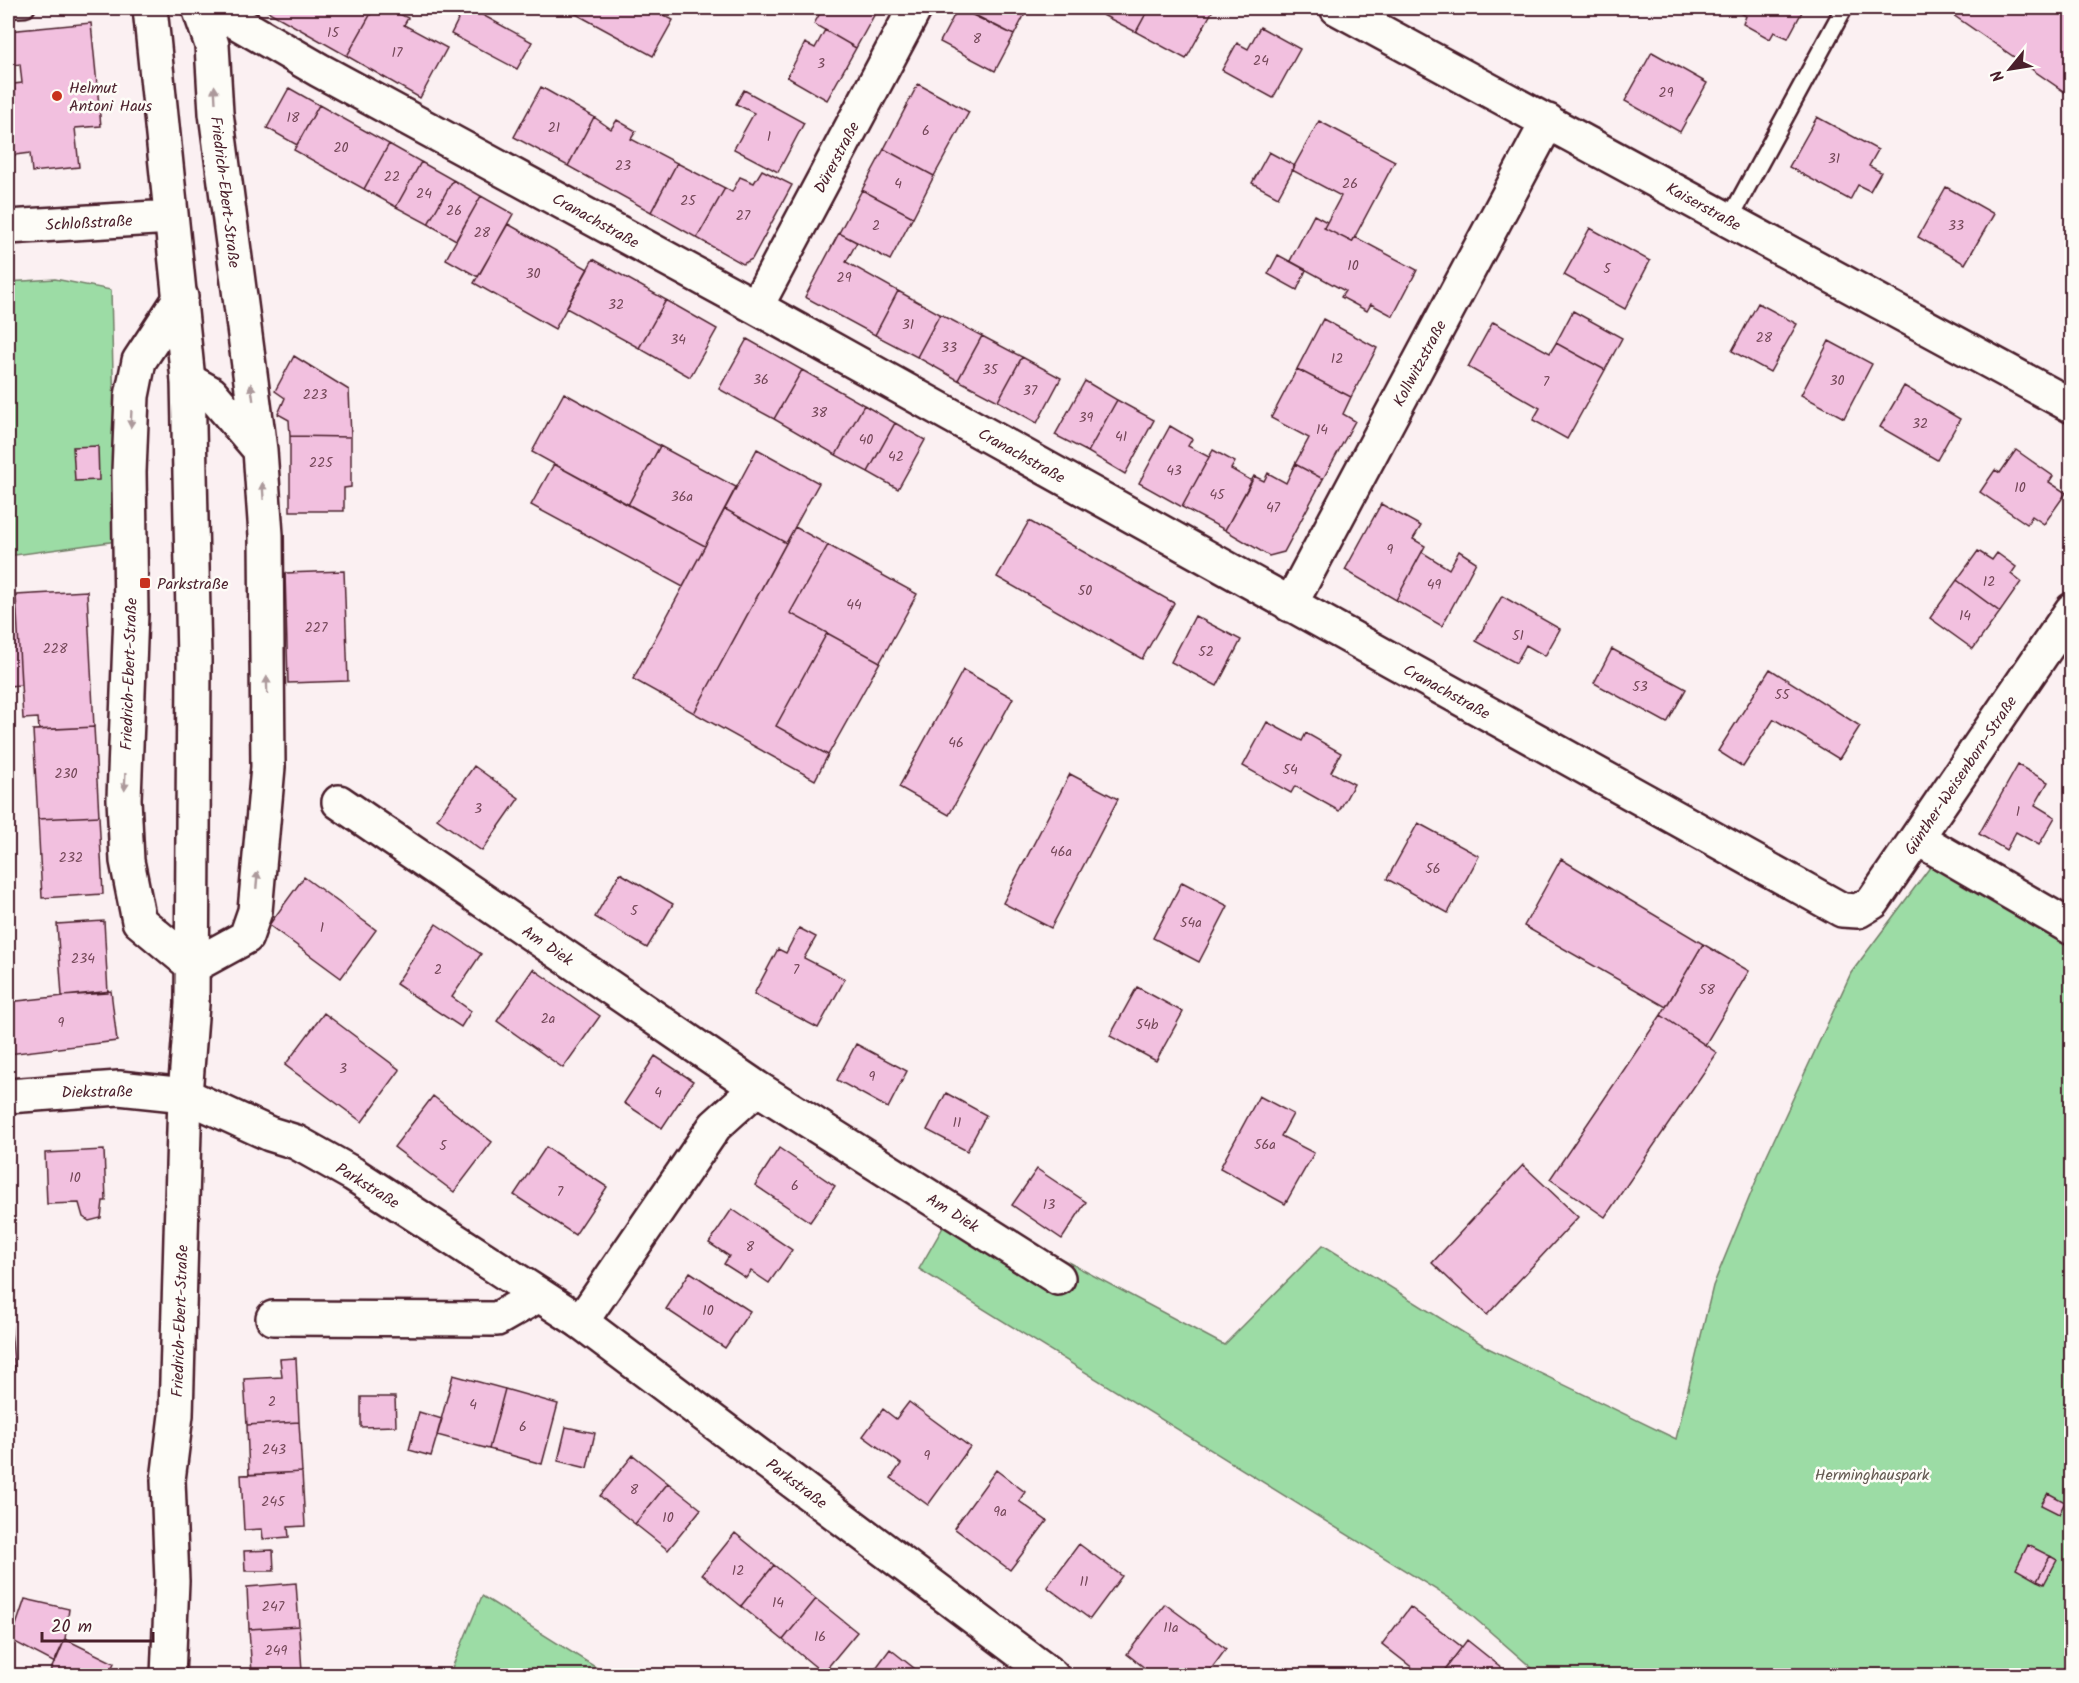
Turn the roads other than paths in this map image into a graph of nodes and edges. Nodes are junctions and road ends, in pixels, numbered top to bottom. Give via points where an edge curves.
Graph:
1 (26, 8) edge
2 (150, 8) edge
3 (199, 8) edge
4 (212, 8) edge
5 (915, 8) edge
6 (1337, 8) edge
7 (1844, 8) edge
8 (8, 9) edge
9 (1548, 121) junction
10 (171, 217) junction
11 (1729, 220) junction
12 (8, 227) edge
13 (181, 297) junction
14 (756, 307) junction
15 (188, 380) junction
16 (2072, 406) edge
17 (260, 450) junction
18 (1290, 605) junction
19 (2072, 610) edge
20 (339, 802) dead end
21 (1917, 838) junction
22 (1832, 904) joint
23 (2072, 928) edge
24 (193, 966) junction
25 (757, 1088) junction
26 (185, 1095) junction
27 (8, 1096) edge
28 (1058, 1278) dead end
29 (539, 1295) junction
30 (273, 1318) dead end
31 (581, 1322) junction
32 (168, 1676) edge
33 (1052, 1676) edge

1 - 8 lane
2 - 10 street, Friedrich-Ebert-Straße
17 -> 3 street, Friedrich-Ebert-Straße via 216,113 212,45
4 - 14 street, Cranachstraße
5 - 14 street, Dürerstraße
6 - 9 street, Kaiserstraße
7 - 11 lane
9 - 11 street, Kaiserstraße
9 - 18 street, Kollwitzstraße
10 - 12 street, Schloßstraße
10 - 13 street, Friedrich-Ebert-Straße
11 - 16 street, Kaiserstraße
13 - 15 street, Friedrich-Ebert-Straße
13 -> 24 street, Friedrich-Ebert-Straße via 139,361 132,396 131,613 124,799 127,861 139,921
14 - 18 street, Cranachstraße
15 - 17 street via 211,393
15 - 24 street, Friedrich-Ebert-Straße via 194,693
24 -> 17 street, Friedrich-Ebert-Straße via 246,937 255,911 268,767 266,535
18 - 22 street, Cranachstraße
19 - 21 street, Günther-Weisenborn-Straße
20 - 25 street, Am Diek
21 - 22 street, Günther-Weisenborn-Straße via 1873,902 1858,912
21 - 23 street
24 - 26 street, Friedrich-Ebert-Straße
25 - 28 street, Am Diek
25 - 31 street via 715,1126
26 - 27 street, Diekstraße via 119,1088
26 - 29 street, Parkstraße via 296,1142 353,1174
26 - 32 street, Friedrich-Ebert-Straße via 176,1415 168,1480 172,1581
29 - 30 street via 497,1318
29 - 31 street, Parkstraße
31 - 33 street, Parkstraße

